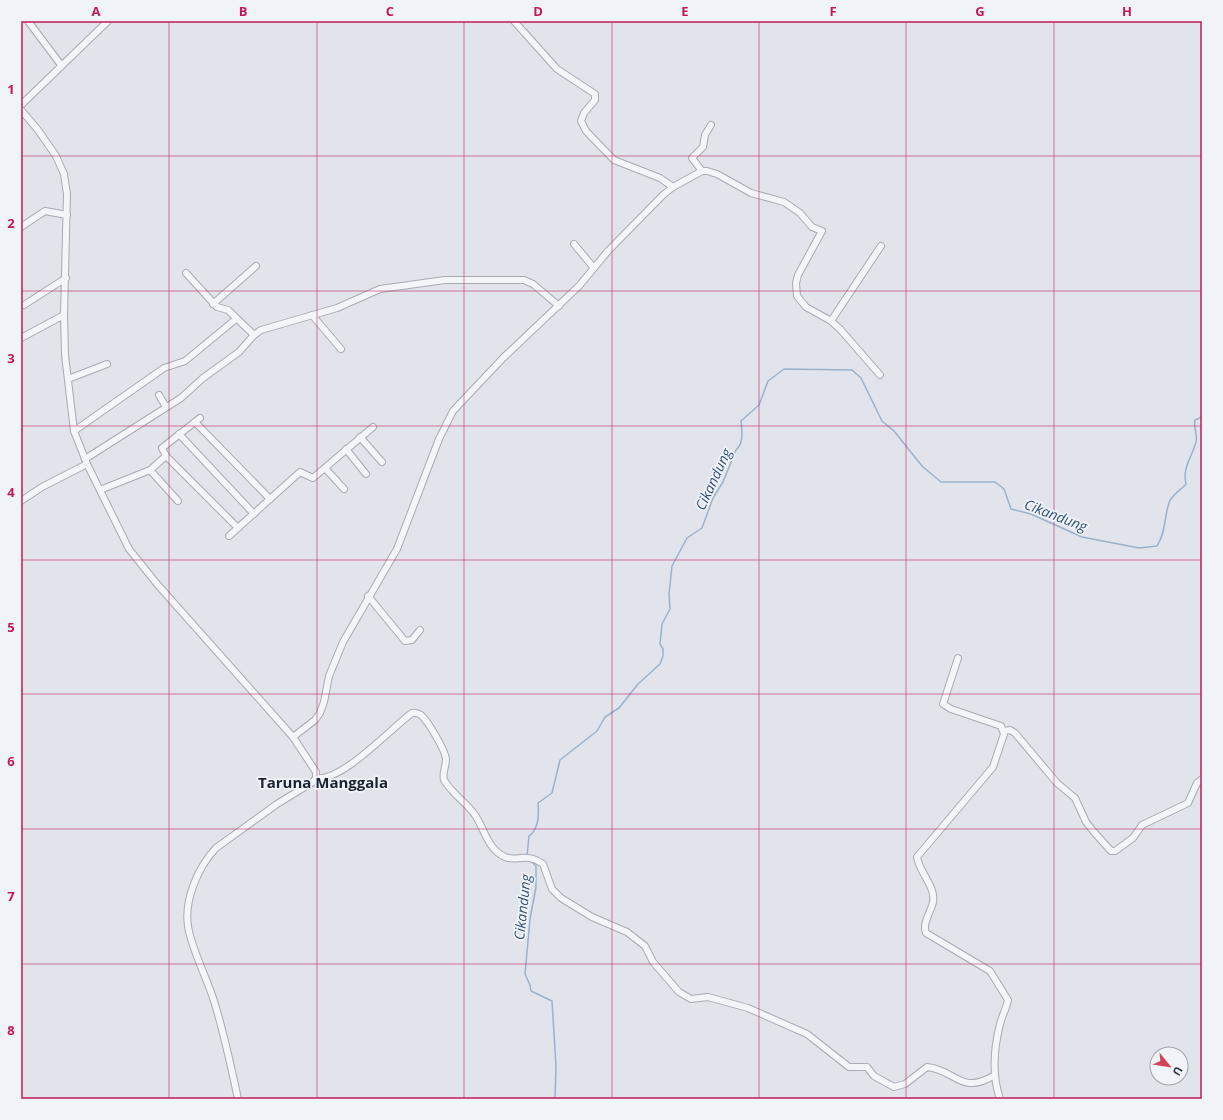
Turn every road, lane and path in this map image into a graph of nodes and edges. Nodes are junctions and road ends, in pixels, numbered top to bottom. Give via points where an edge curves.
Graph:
1 (28, 21) edge
2 (108, 21) edge
3 (514, 21) edge
4 (61, 65) junction
5 (21, 94) edge
6 (23, 103) edge
7 (21, 110) edge
8 (711, 125) dead end
9 (702, 171) junction
10 (673, 187) junction
11 (67, 215) junction
12 (21, 227) edge
13 (574, 244) dead end
14 (881, 246) dead end
15 (256, 266) dead end
16 (594, 268) junction
17 (186, 273) dead end
18 (66, 278) junction
19 (214, 304) junction
20 (24, 305) dead end
21 (559, 306) junction
22 (312, 314) junction
23 (64, 315) junction
24 (236, 319) junction
25 (831, 321) junction
26 (254, 335) junction
27 (21, 338) edge
28 (341, 349) dead end
29 (107, 364) dead end
30 (880, 375) dead end
31 (68, 379) junction
32 (159, 395) dead end
33 (166, 407) junction
34 (372, 427) dead end
35 (74, 431) junction
36 (179, 434) junction
37 (360, 437) junction
38 (346, 450) junction
39 (166, 456) junction
40 (86, 462) junction
41 (382, 462) dead end
42 (325, 468) junction
43 (150, 470) junction
44 (366, 474) dead end
45 (344, 489) dead end
46 (100, 490) junction
47 (178, 500) dead end
48 (270, 500) junction
49 (21, 501) edge
50 (254, 514) junction
51 (238, 528) junction
52 (229, 536) dead end
53 (368, 596) junction
54 (420, 630) dead end
55 (958, 658) dead end
56 (1004, 731) junction
57 (293, 737) junction
58 (316, 778) junction
59 (1202, 779) edge
60 (994, 1075) junction
61 (238, 1099) edge
62 (1000, 1099) edge

1 - 4 street
2 - 4 street
3 - 10 street via 557,69 595,94 595,100 581,121 586,131 607,153 618,162 656,176
4 - 6 street
5 - 6 street
7 - 11 street via 56,156 64,174
8 - 9 street via 702,147 692,158
9 - 10 street
9 - 25 street via 712,172 751,193 784,202 800,213 812,227 822,231 801,269 796,292 801,303
10 - 16 street
11 - 12 street via 45,211
11 - 18 street
13 - 16 street
14 - 25 street
15 - 19 street
16 - 21 street
17 - 19 street
18 - 20 street
18 - 23 street
19 - 24 street via 228,310
21 - 22 street via 528,282 445,280 380,289 337,308
21 - 53 street via 503,358 453,411 439,438 397,549
22 - 26 street via 261,330
22 - 28 street
23 - 27 street
23 - 31 street
24 - 26 street
24 - 35 street via 185,361 164,368
25 - 30 street
26 - 33 street via 239,352
29 - 31 street
31 - 35 street
32 - 33 street
33 - 40 street
34 - 37 street
35 - 40 street
36 - 39 street via 162,448
36 - 48 street via 197,420
36 - 50 street
37 - 38 street
37 - 41 street
38 - 42 street
38 - 44 street
39 - 43 street
39 - 51 street
40 - 46 street
40 - 49 street
42 - 45 street
42 - 48 street via 313,478 300,472
43 - 46 street
43 - 47 street
46 - 57 street via 129,549
48 - 50 street
50 - 51 street
51 - 52 street
53 - 54 street via 405,642 412,640
53 - 57 street via 333,664 320,713
55 - 56 street via 942,700 943,704 1001,726
56 - 59 street via 1010,730 1015,733 1059,785 1074,795 1090,827 1112,851 1133,838 1142,825 1188,803 1197,783
56 - 60 street via 1000,749 990,772 917,857 933,902 924,928 926,933 990,971 1008,1000 1000,1024
57 - 58 street via 314,766
58 - 60 street via 323,779 347,768 399,722 416,712 427,723 444,752 446,758 442,775 447,786 474,813 489,843 508,858 531,858 543,864 552,889 561,898 592,917 627,932 645,946 654,962 679,992 691,999 708,997 748,1008 777,1020 807,1034 849,1067 867,1067 874,1076 894,1087 906,1084 927,1067 967,1085
58 - 61 street via 210,853 196,880 189,901 188,927 214,1001
60 - 62 street

